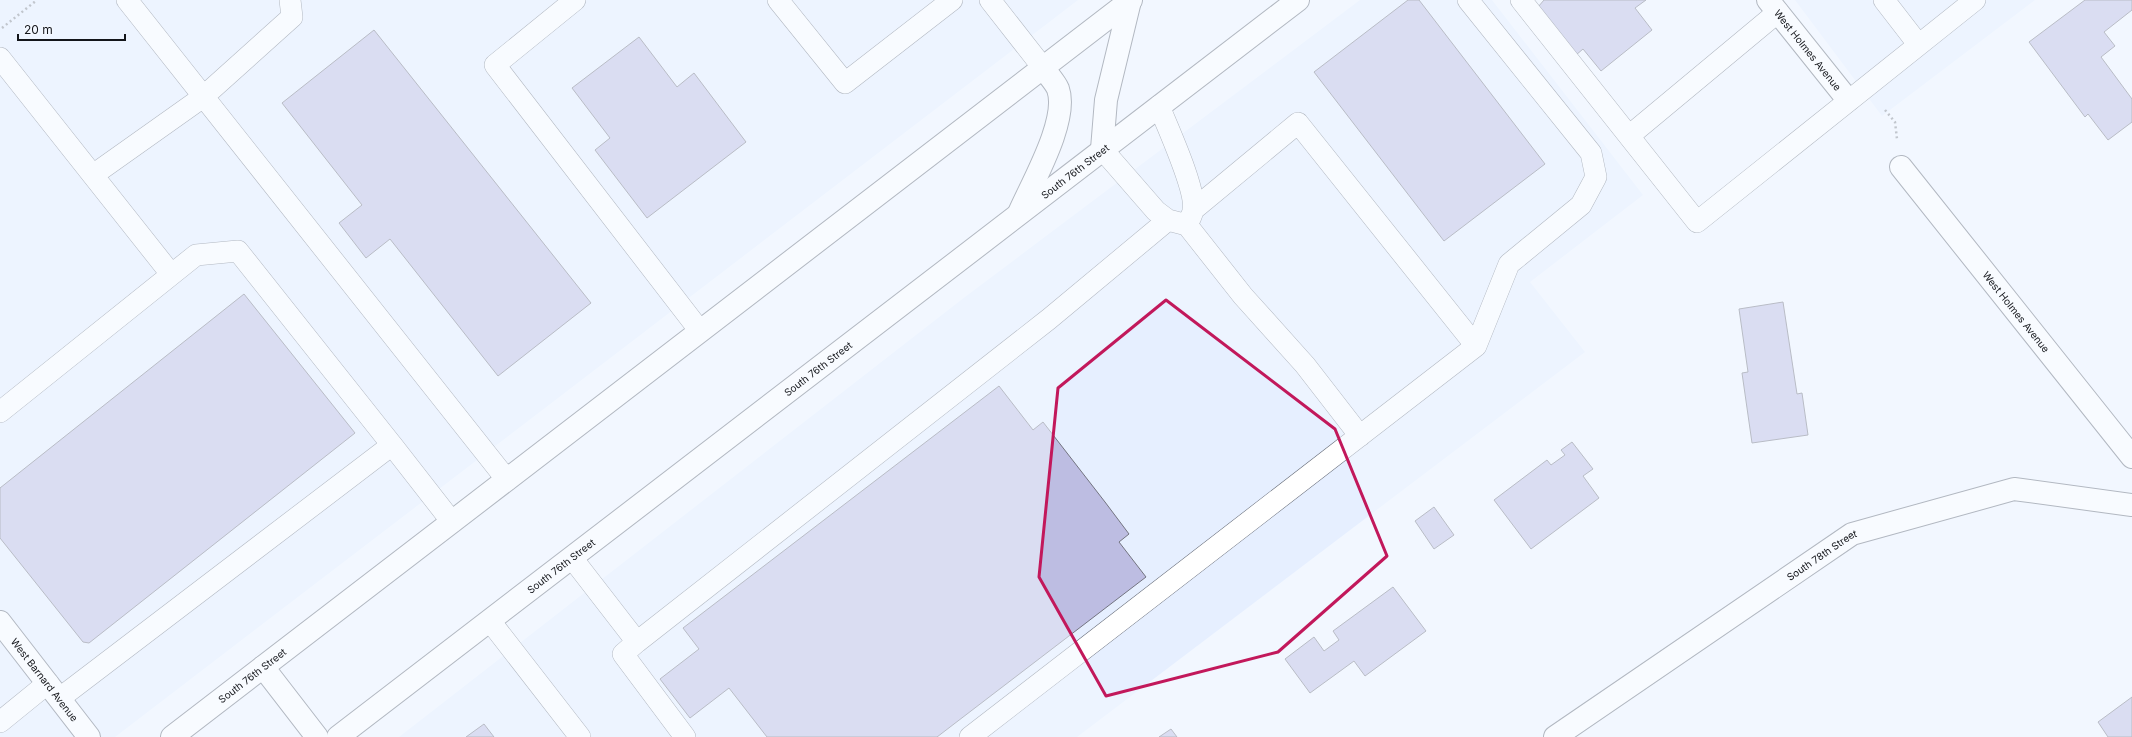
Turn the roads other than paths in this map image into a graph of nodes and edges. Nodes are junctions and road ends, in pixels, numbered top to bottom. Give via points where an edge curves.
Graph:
1 (127, 0) edge
2 (290, 0) edge
3 (575, 0) edge
4 (778, 0) edge
5 (952, 0) edge
6 (990, 0) edge
7 (1131, 0) edge
8 (1298, 0) edge
9 (1468, 0) edge
10 (1521, 0) edge
11 (1884, 0) edge
12 (1975, 0) edge
13 (1773, 6) edge
14 (1918, 44) junction
15 (0, 58) edge
16 (1044, 69) junction
17 (203, 97) junction
18 (1848, 100) junction
19 (1159, 106) junction
20 (1629, 136) junction
21 (1102, 149) junction
22 (1901, 166) road end
23 (93, 175) junction
24 (1018, 214) junction
25 (1183, 218) junction
26 (178, 269) junction
27 (700, 331) junction
28 (1476, 346) junction
29 (0, 412) edge
30 (1360, 436) junction
31 (392, 445) junction
32 (2132, 457) edge
33 (507, 480) junction
34 (2132, 505) edge
35 (452, 522) junction
36 (572, 558) junction
37 (490, 621) junction
38 (0, 622) edge
39 (637, 642) junction
40 (263, 667) junction
41 (54, 691) junction
42 (0, 722) edge
43 (89, 737) edge
44 (172, 737) edge
45 (317, 737) edge
46 (338, 737) edge
47 (580, 737) edge
48 (685, 737) edge
49 (970, 737) edge
50 (1555, 737) edge

1 - 17 lane
2 - 17 lane via 292,17
3 - 27 lane via 495,65
4 - 5 lane via 845,83
6 - 16 lane
7 - 16 main road, South 76th Street
7 - 21 main road via 1106,100
8 - 19 main road, South 76th Street
9 - 28 lane via 1591,153 1596,177 1581,205 1509,264
10 - 20 lane
11 - 14 lane
12 - 14 lane
13 - 18 main road, West Holmes Avenue
13 - 20 lane
14 - 18 lane
15 - 23 lane
16 - 24 main road via 1058,89 1061,110 1056,129
16 - 27 main road, South 76th Street
17 - 23 lane
17 - 33 lane
18 - 20 lane via 1697,222
19 - 21 main road, South 76th Street
19 - 25 lane via 1192,195
21 - 24 main road, South 76th Street
21 - 25 lane via 1156,211
22 - 32 main road, West Holmes Avenue
23 - 26 lane
24 - 36 main road, South 76th Street
25 - 28 lane via 1298,123
25 - 30 lane via 1243,296 1305,365
25 - 39 lane via 1049,319
26 - 29 lane
26 - 31 lane via 196,255 238,251
27 - 33 main road, South 76th Street
28 - 30 lane
30 - 49 lane
31 - 35 lane
31 - 41 lane
33 - 35 main road, South 76th Street
34 - 50 main road, South 78th Street via 2014,489 1852,534
35 - 40 main road, South 76th Street
36 - 37 main road, South 76th Street
36 - 39 lane
37 - 46 main road, South 76th Street
37 - 47 lane
38 - 41 main road, West Barnard Avenue
39 - 48 lane via 623,654
40 - 44 main road, South 76th Street
40 - 45 main road
41 - 42 lane
41 - 43 main road, West Barnard Avenue

